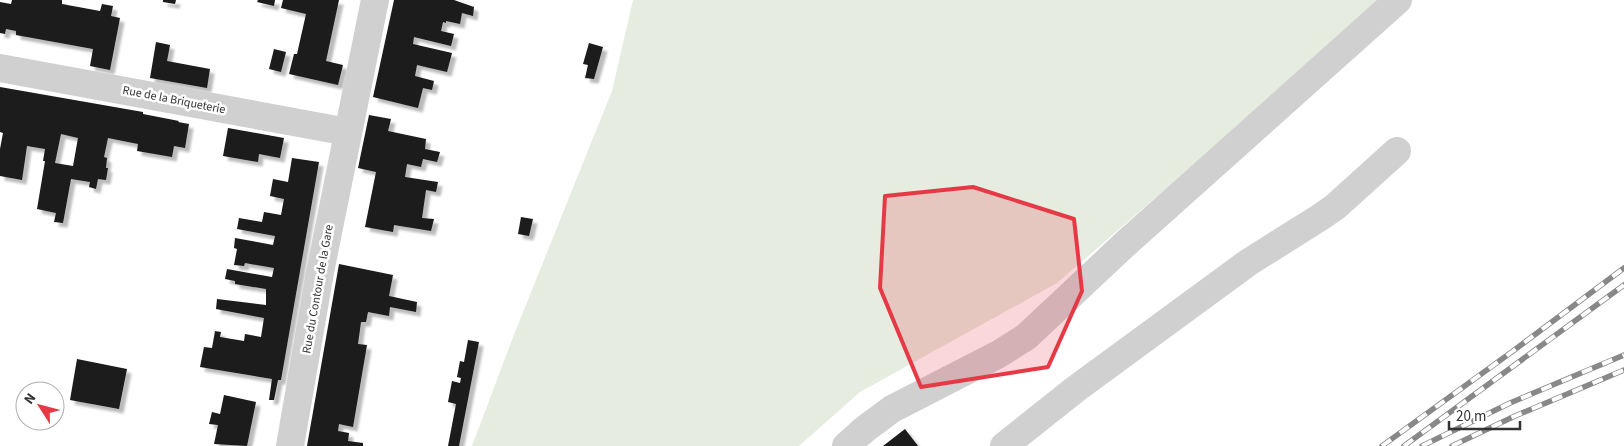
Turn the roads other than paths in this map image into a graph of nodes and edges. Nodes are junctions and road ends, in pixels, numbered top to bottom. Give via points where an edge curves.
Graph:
1 (376, 0) edge
2 (1398, 0) edge
3 (0, 68) edge
4 (348, 132) junction
5 (1396, 151) dead end
6 (290, 446) edge
7 (846, 446) edge
8 (1004, 446) edge

1 - 4 street, Rue du Contour de la Gare
2 - 7 street via 1026,337 892,409
3 - 4 street, Rue de la Briqueterie
4 - 6 street, Rue du Contour de la Gare
5 - 8 street via 1335,207 1249,262

